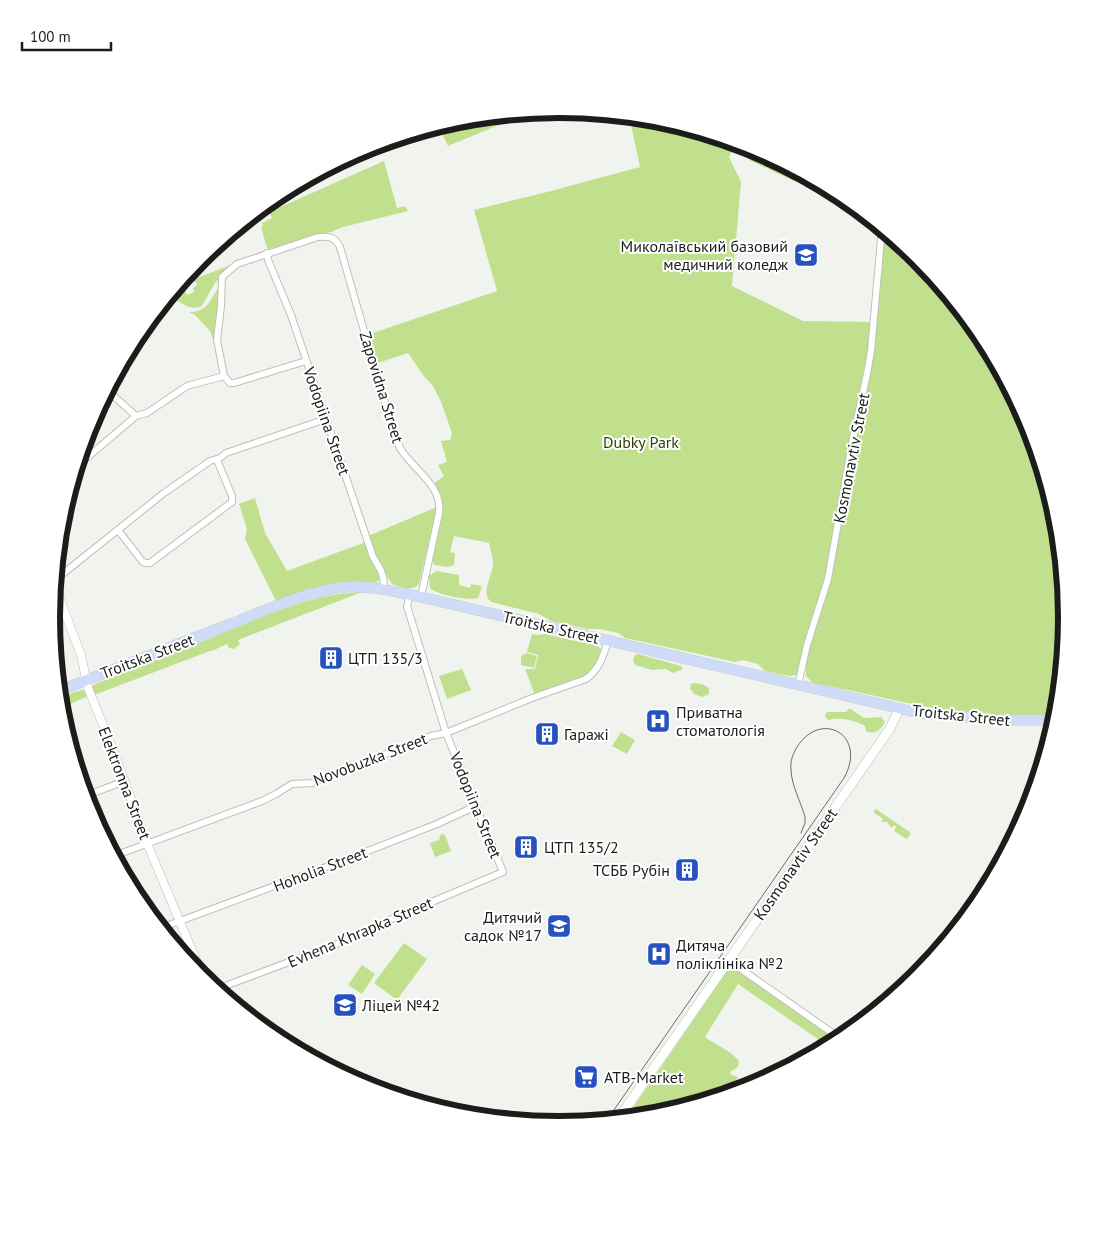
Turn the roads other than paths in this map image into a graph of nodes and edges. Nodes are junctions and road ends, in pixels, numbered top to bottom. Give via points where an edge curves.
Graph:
1 (881, 236) edge
2 (267, 253) junction
3 (306, 361) junction
4 (224, 376) junction
5 (112, 394) edge
6 (136, 416) junction
7 (326, 419) junction
8 (85, 459) edge
9 (217, 460) junction
10 (118, 530) junction
11 (62, 575) edge
12 (384, 589) junction
13 (410, 594) junction
14 (421, 597) junction
15 (60, 601) edge
16 (608, 641) junction
17 (87, 680) junction
18 (798, 685) junction
19 (65, 689) edge
20 (900, 708) junction
21 (1047, 720) edge
22 (446, 732) junction
23 (125, 781) junction
24 (92, 793) edge
25 (476, 806) junction
26 (147, 843) junction
27 (120, 854) edge
28 (502, 872) joint
29 (180, 921) junction
30 (168, 926) edge
31 (195, 958) edge
32 (728, 960) junction
33 (224, 986) edge
34 (833, 1033) edge
35 (624, 1111) edge

1 - 18 street, Kosmonavtiv Street via 867,374 830,570
2 - 3 street, Vodopiina Street
2 - 4 street, Zapovidna Street via 237,264 222,277 216,340
2 - 14 street, Zapovidna Street via 318,236 334,238 340,247 397,441 405,456 434,489 439,501
3 - 4 street via 234,384
3 - 7 street, Vodopiina Street
4 - 6 street via 186,386 147,413
5 - 6 street
6 - 8 street
7 - 9 street via 226,453
7 - 12 street, Vodopiina Street via 373,557 384,576
9 - 10 street via 210,461 184,479
9 - 10 street via 232,499 230,505 148,564 142,561
10 - 11 street
12 - 13 main road, Troitska Street
12 - 17 main road, Troitska Street via 348,587 315,593
13 - 14 main road, Troitska Street
13 - 22 street, Vodopiina Street via 407,606
14 - 16 main road, Troitska Street
15 - 17 street, Elektronna Street via 81,654
16 - 18 main road, Troitska Street
16 - 22 street, Novobuzka Street via 601,664 586,679
17 - 19 main road, Troitska Street
17 - 23 street, Elektronna Street
18 - 20 main road, Troitska Street
20 - 21 main road, Troitska Street via 938,715
20 - 32 main road, Kosmonavtiv Street via 889,730
22 - 25 street, Vodopiina Street
22 - 26 street, Novobuzka Street via 312,783 292,784 262,802
23 - 24 street
23 - 26 street, Elektronna Street
25 - 28 street, Vodopiina Street
25 - 29 street, Hoholia Street via 342,861
26 - 27 street, Novobuzka Street
26 - 29 street, Elektronna Street
28 - 33 street, Evhena Khrapka Street via 345,941
29 - 30 street, Hoholia Street
29 - 31 street, Elektronna Street
32 - 34 street
32 - 35 main road, Kosmonavtiv Street

